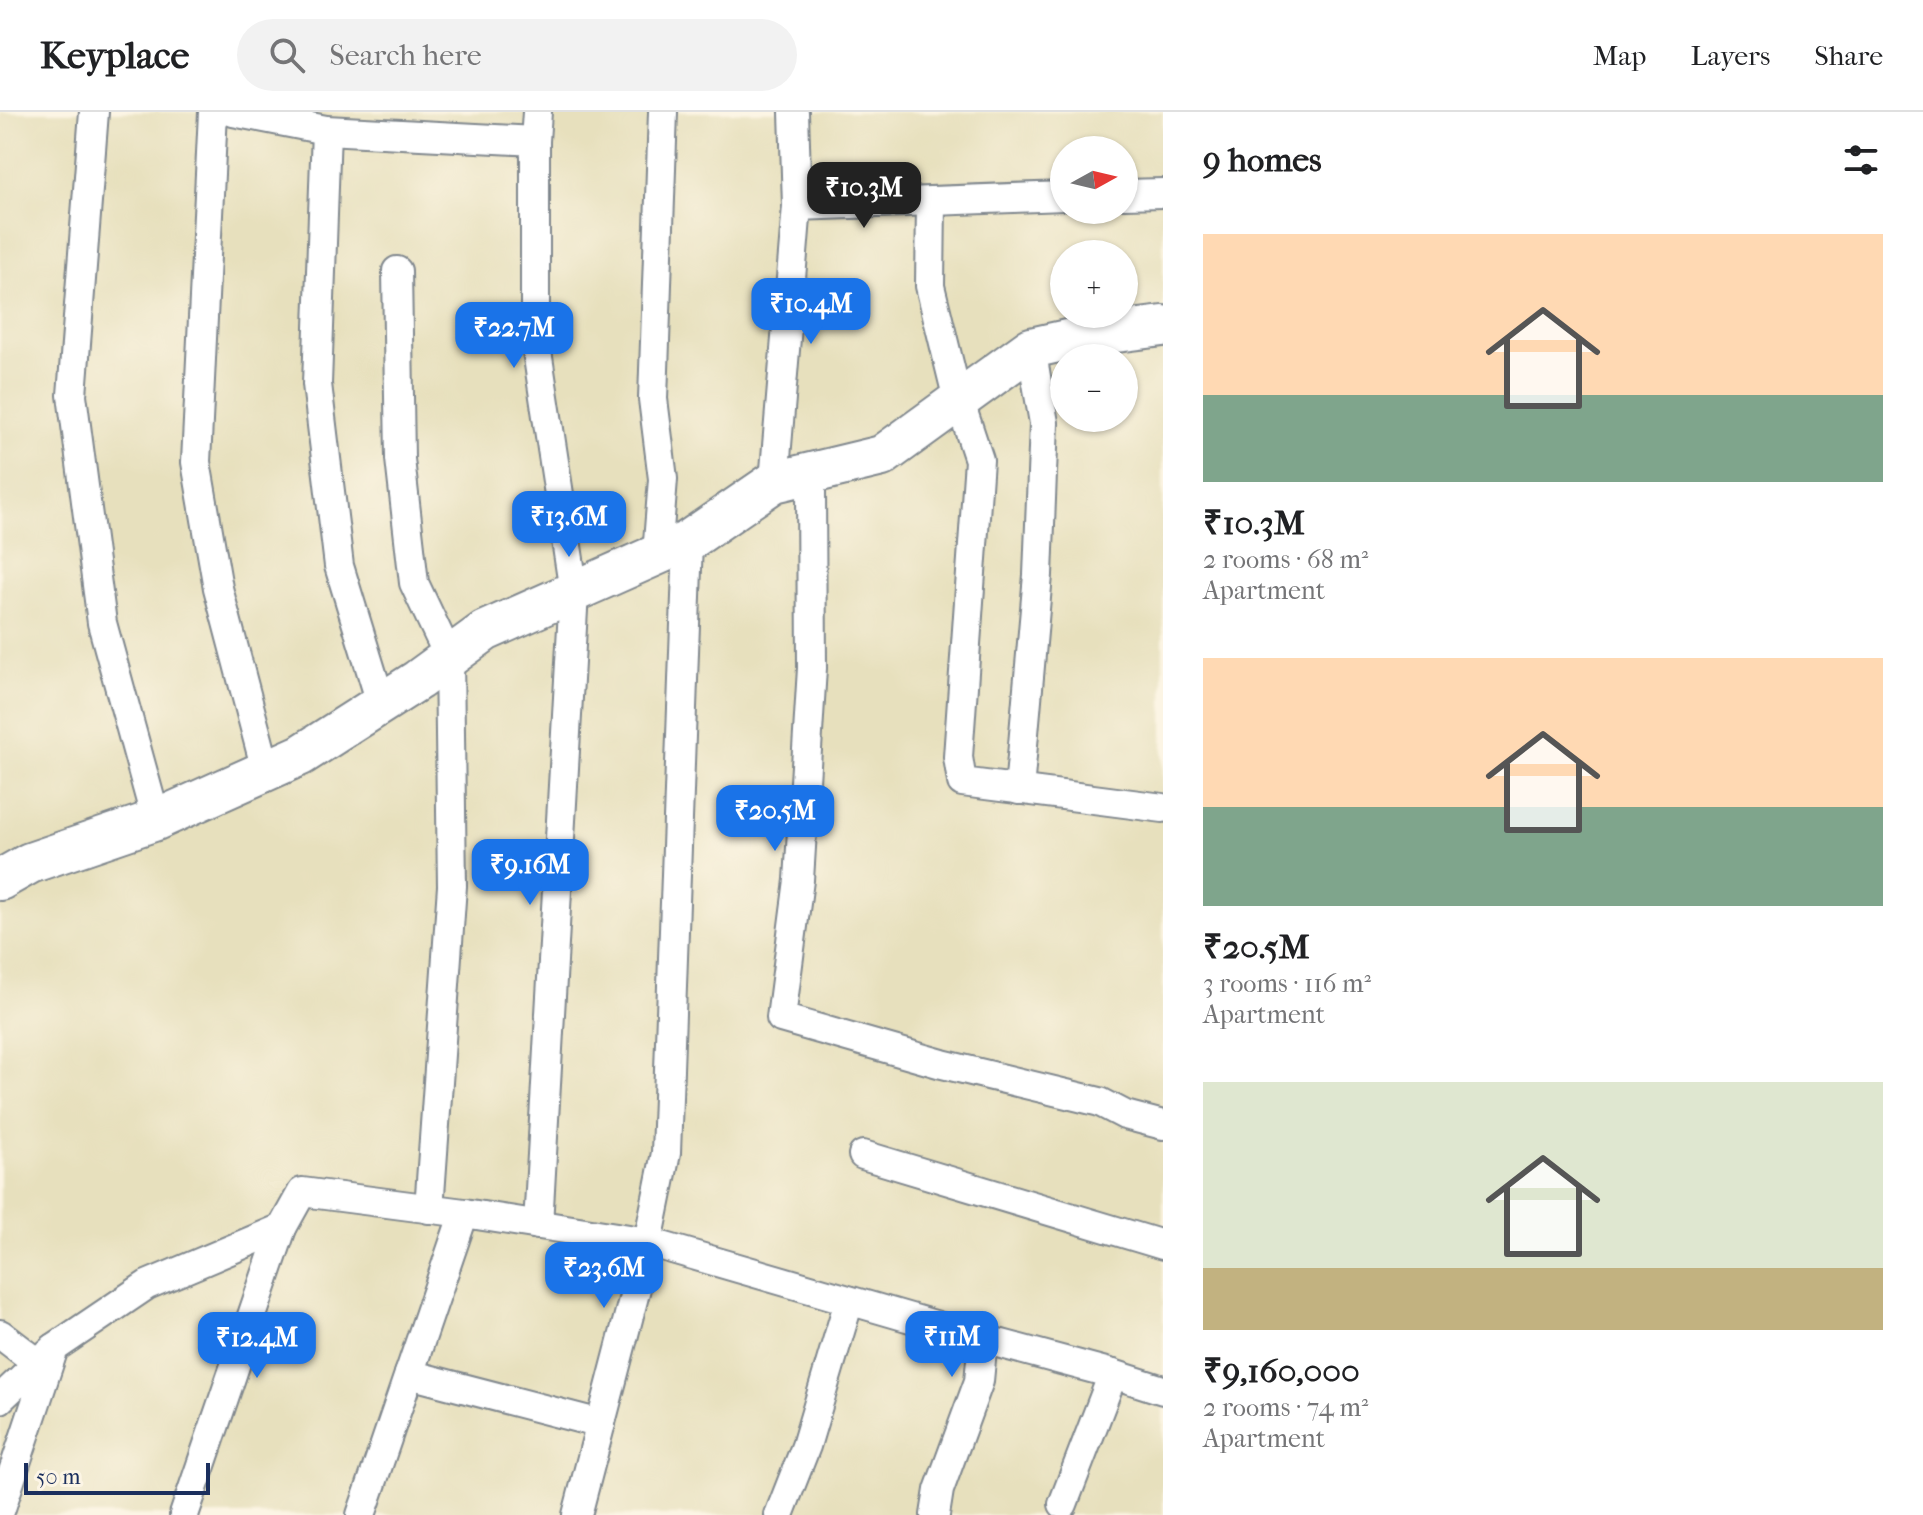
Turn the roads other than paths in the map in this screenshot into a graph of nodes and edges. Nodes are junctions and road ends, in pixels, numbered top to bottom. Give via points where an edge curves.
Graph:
1 (94, 112) edge
2 (213, 112) edge
3 (233, 112) edge
4 (537, 112) edge
5 (663, 112) edge
6 (794, 112) edge
7 (326, 130) junction
8 (535, 141) junction
9 (1163, 193) edge
10 (1138, 194) edge
11 (1050, 197) edge
12 (931, 201) junction
13 (797, 206) junction
14 (397, 271) dead end
15 (1163, 326) edge
16 (1031, 348) junction
17 (960, 399) junction
18 (788, 478) junction
19 (672, 548) junction
20 (574, 592) junction
21 (449, 657) junction
22 (381, 703) junction
23 (266, 770) junction
24 (1019, 790) junction
25 (1163, 808) edge
26 (156, 820) junction
27 (0, 880) edge
28 (1163, 1125) edge
29 (863, 1155) dead end
30 (429, 1209) junction
31 (464, 1213) junction
32 (538, 1225) junction
33 (282, 1228) junction
34 (648, 1242) junction
35 (1163, 1245) edge
36 (849, 1301) junction
37 (0, 1334) edge
38 (983, 1339) junction
39 (46, 1356) junction
40 (409, 1374) junction
41 (1113, 1374) junction
42 (1163, 1390) edge
43 (0, 1399) edge
44 (601, 1424) junction
45 (1063, 1504) dead end
46 (0, 1511) edge
47 (184, 1515) edge
48 (361, 1515) edge
49 (577, 1515) edge
50 (779, 1515) edge
51 (935, 1515) edge

1 - 26 street via 72,395 102,623
2 - 23 street via 196,462 218,588
3 - 7 street
4 - 8 street
5 - 19 street via 654,384
6 - 13 street
7 - 8 street
7 - 22 street via 317,384 339,566
8 - 20 street via 535,338
9 - 10 street
11 - 12 street
12 - 13 street
12 - 17 street via 930,286
13 - 18 street
14 - 21 street via 400,459 414,583
15 - 16 street
16 - 17 street
16 - 24 street via 1044,423 1038,575
17 - 18 street via 882,456
17 - 24 street via 979,460 958,757 962,782
18 - 19 street
18 - 28 street via 811,487 812,668 799,880 781,1018 1100,1102
19 - 20 street
19 - 34 street via 666,1153
20 - 21 street via 485,631
20 - 32 street
21 - 22 street
21 - 30 street via 452,886
22 - 23 street via 301,755
23 - 26 street
24 - 25 street
26 - 27 street via 30,863
29 - 35 street
30 - 31 street
30 - 33 street via 302,1192
31 - 32 street
31 - 40 street
32 - 34 street
33 - 39 street via 147,1285
33 - 47 street
34 - 36 street
34 - 44 street
36 - 38 street
36 - 50 street via 806,1446
37 - 39 street
38 - 41 street
38 - 51 street via 979,1381
39 - 43 street
39 - 46 street
40 - 44 street
40 - 48 street
41 - 42 street
41 - 45 street
44 - 49 street

